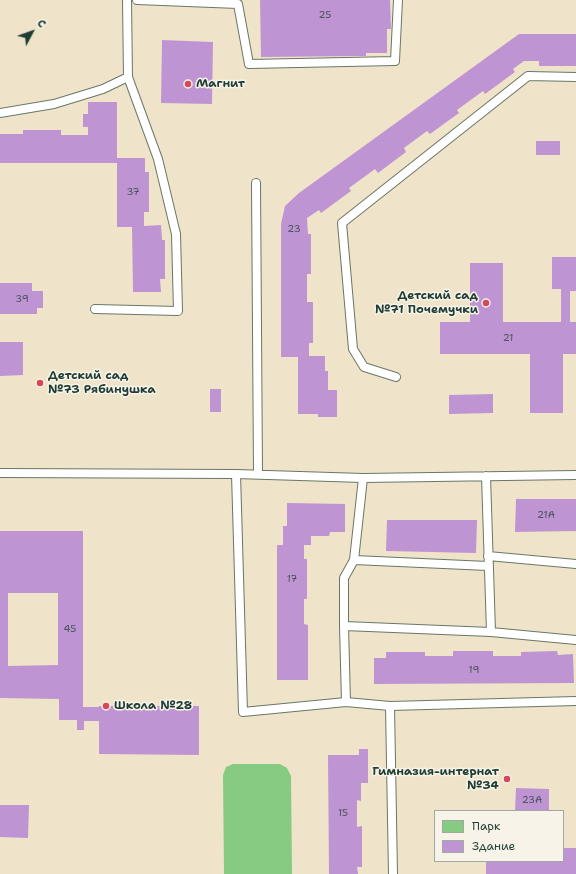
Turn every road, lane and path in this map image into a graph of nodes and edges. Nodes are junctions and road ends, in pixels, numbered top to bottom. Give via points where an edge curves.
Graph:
1 (127, 0) edge
2 (137, 0) edge
3 (398, 0) edge
4 (128, 77) junction
5 (576, 77) edge
6 (0, 113) edge
7 (256, 183) dead end
8 (95, 309) dead end
9 (396, 377) dead end
10 (0, 473) edge
11 (236, 474) junction
12 (258, 474) junction
13 (576, 475) edge
14 (486, 476) junction
15 (363, 478) junction
16 (488, 556) junction
17 (354, 560) junction
18 (576, 564) edge
19 (488, 566) junction
20 (344, 626) junction
21 (491, 632) junction
22 (576, 640) edge
23 (576, 701) edge
24 (346, 702) junction
25 (390, 706) junction
26 (393, 874) edge

1 - 4 lane
2 - 3 lane via 238,4 249,64 395,61
4 - 6 lane via 103,90 54,104
4 - 8 lane via 158,159 176,234 178,311
5 - 9 lane via 528,76 342,223 353,349 364,367
7 - 12 lane
10 - 11 lane
11 - 12 lane
11 - 24 lane via 243,712
12 - 15 lane
13 - 14 lane
14 - 15 lane
14 - 16 lane
15 - 17 lane
16 - 18 lane
16 - 19 lane
17 - 19 lane
17 - 20 lane via 344,578
19 - 21 lane
20 - 21 lane
20 - 24 lane
21 - 22 lane
23 - 25 lane
24 - 25 lane
25 - 26 lane

